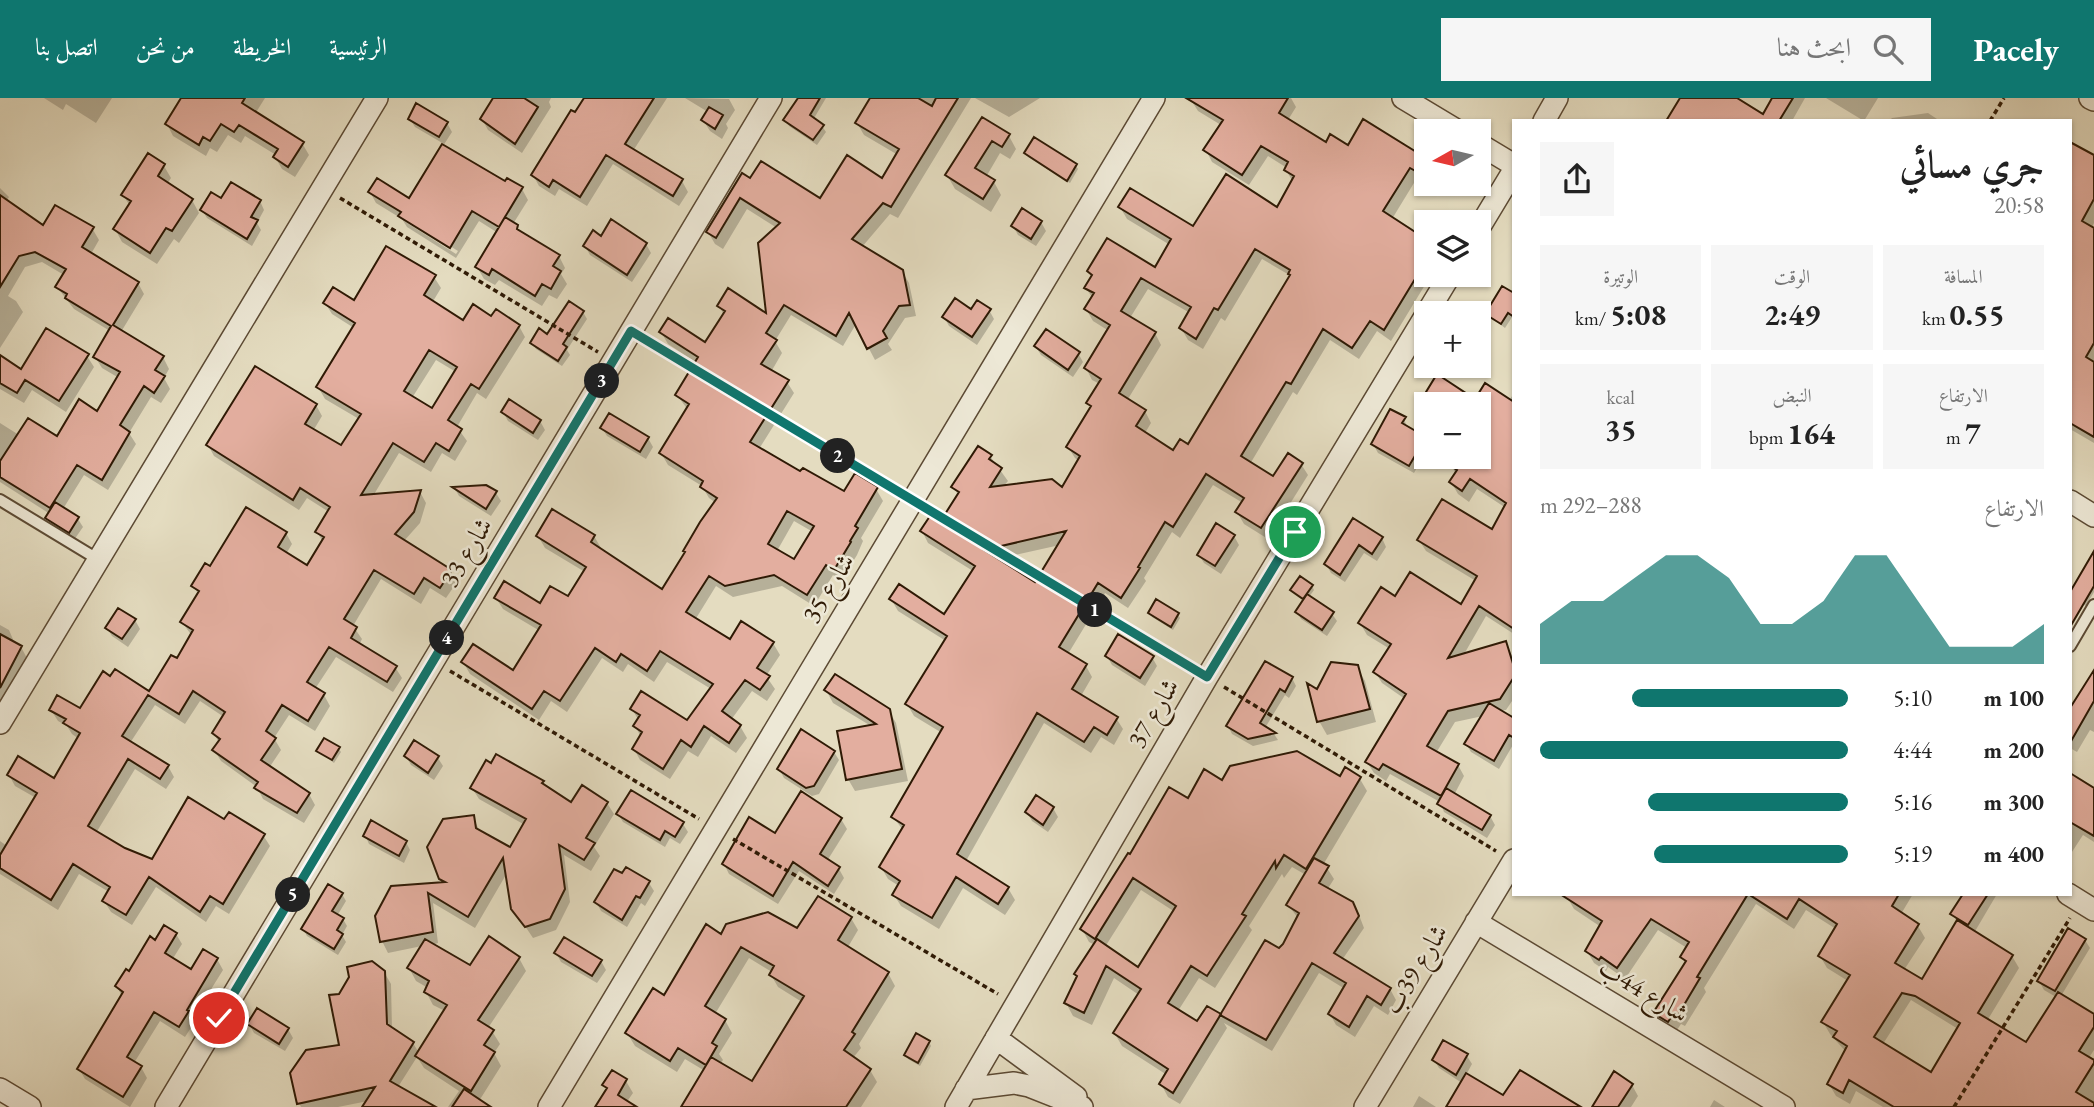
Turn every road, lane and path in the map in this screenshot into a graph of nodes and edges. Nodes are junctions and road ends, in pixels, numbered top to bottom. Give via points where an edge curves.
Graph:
1 (377, 98) edge
2 (771, 98) edge
3 (1154, 98) edge
4 (1403, 98) edge
5 (1557, 98) edge
6 (2004, 98) edge
7 (1438, 119) edge
8 (1545, 119) edge
9 (1991, 119) edge
10 (1491, 151) edge
11 (1512, 164) edge
12 (1512, 173) edge
13 (323, 188) junction
14 (1490, 210) edge
15 (631, 331) junction
16 (1414, 335) edge
17 (614, 361) junction
18 (0, 500) edge
19 (913, 501) junction
20 (2072, 503) edge
21 (2094, 516) edge
22 (99, 560) junction
23 (2094, 604) edge
24 (2072, 642) edge
25 (1207, 677) junction
26 (0, 723) edge
27 (1512, 860) edge
28 (1512, 863) edge
29 (2081, 902) edge
30 (1476, 922) junction
31 (996, 1038) junction
32 (0, 1089) edge
33 (961, 1098) edge
34 (30, 1107) edge
35 (166, 1107) edge
36 (549, 1107) edge
37 (1082, 1107) edge
38 (1089, 1107) edge
39 (1365, 1107) edge
40 (1784, 1107) edge
41 (1954, 1107) edge

1 - 13 street
2 - 15 street, شارع 33
3 - 19 street, شارع 35
4 - 7 street
5 - 8 street
6 - 9 path
10 - 11 street
12 - 14 street
13 - 17 path
13 - 22 street
15 - 17 street, شارع 33
15 - 19 path
16 - 25 street, شارع 37
17 - 35 street, شارع 33
18 - 22 lane
19 - 25 path
19 - 36 street, شارع 35
20 - 21 street
22 - 26 street
23 - 24 lane
25 - 27 path
25 - 31 street, شارع 37
28 - 30 street, شارع 39ب
29 - 41 path
30 - 39 street, شارع 39ب
30 - 40 street, شارع 44ب
31 - 33 street, شارع 37
31 - 38 street
32 - 34 street
33 - 37 street via 1014,1083

